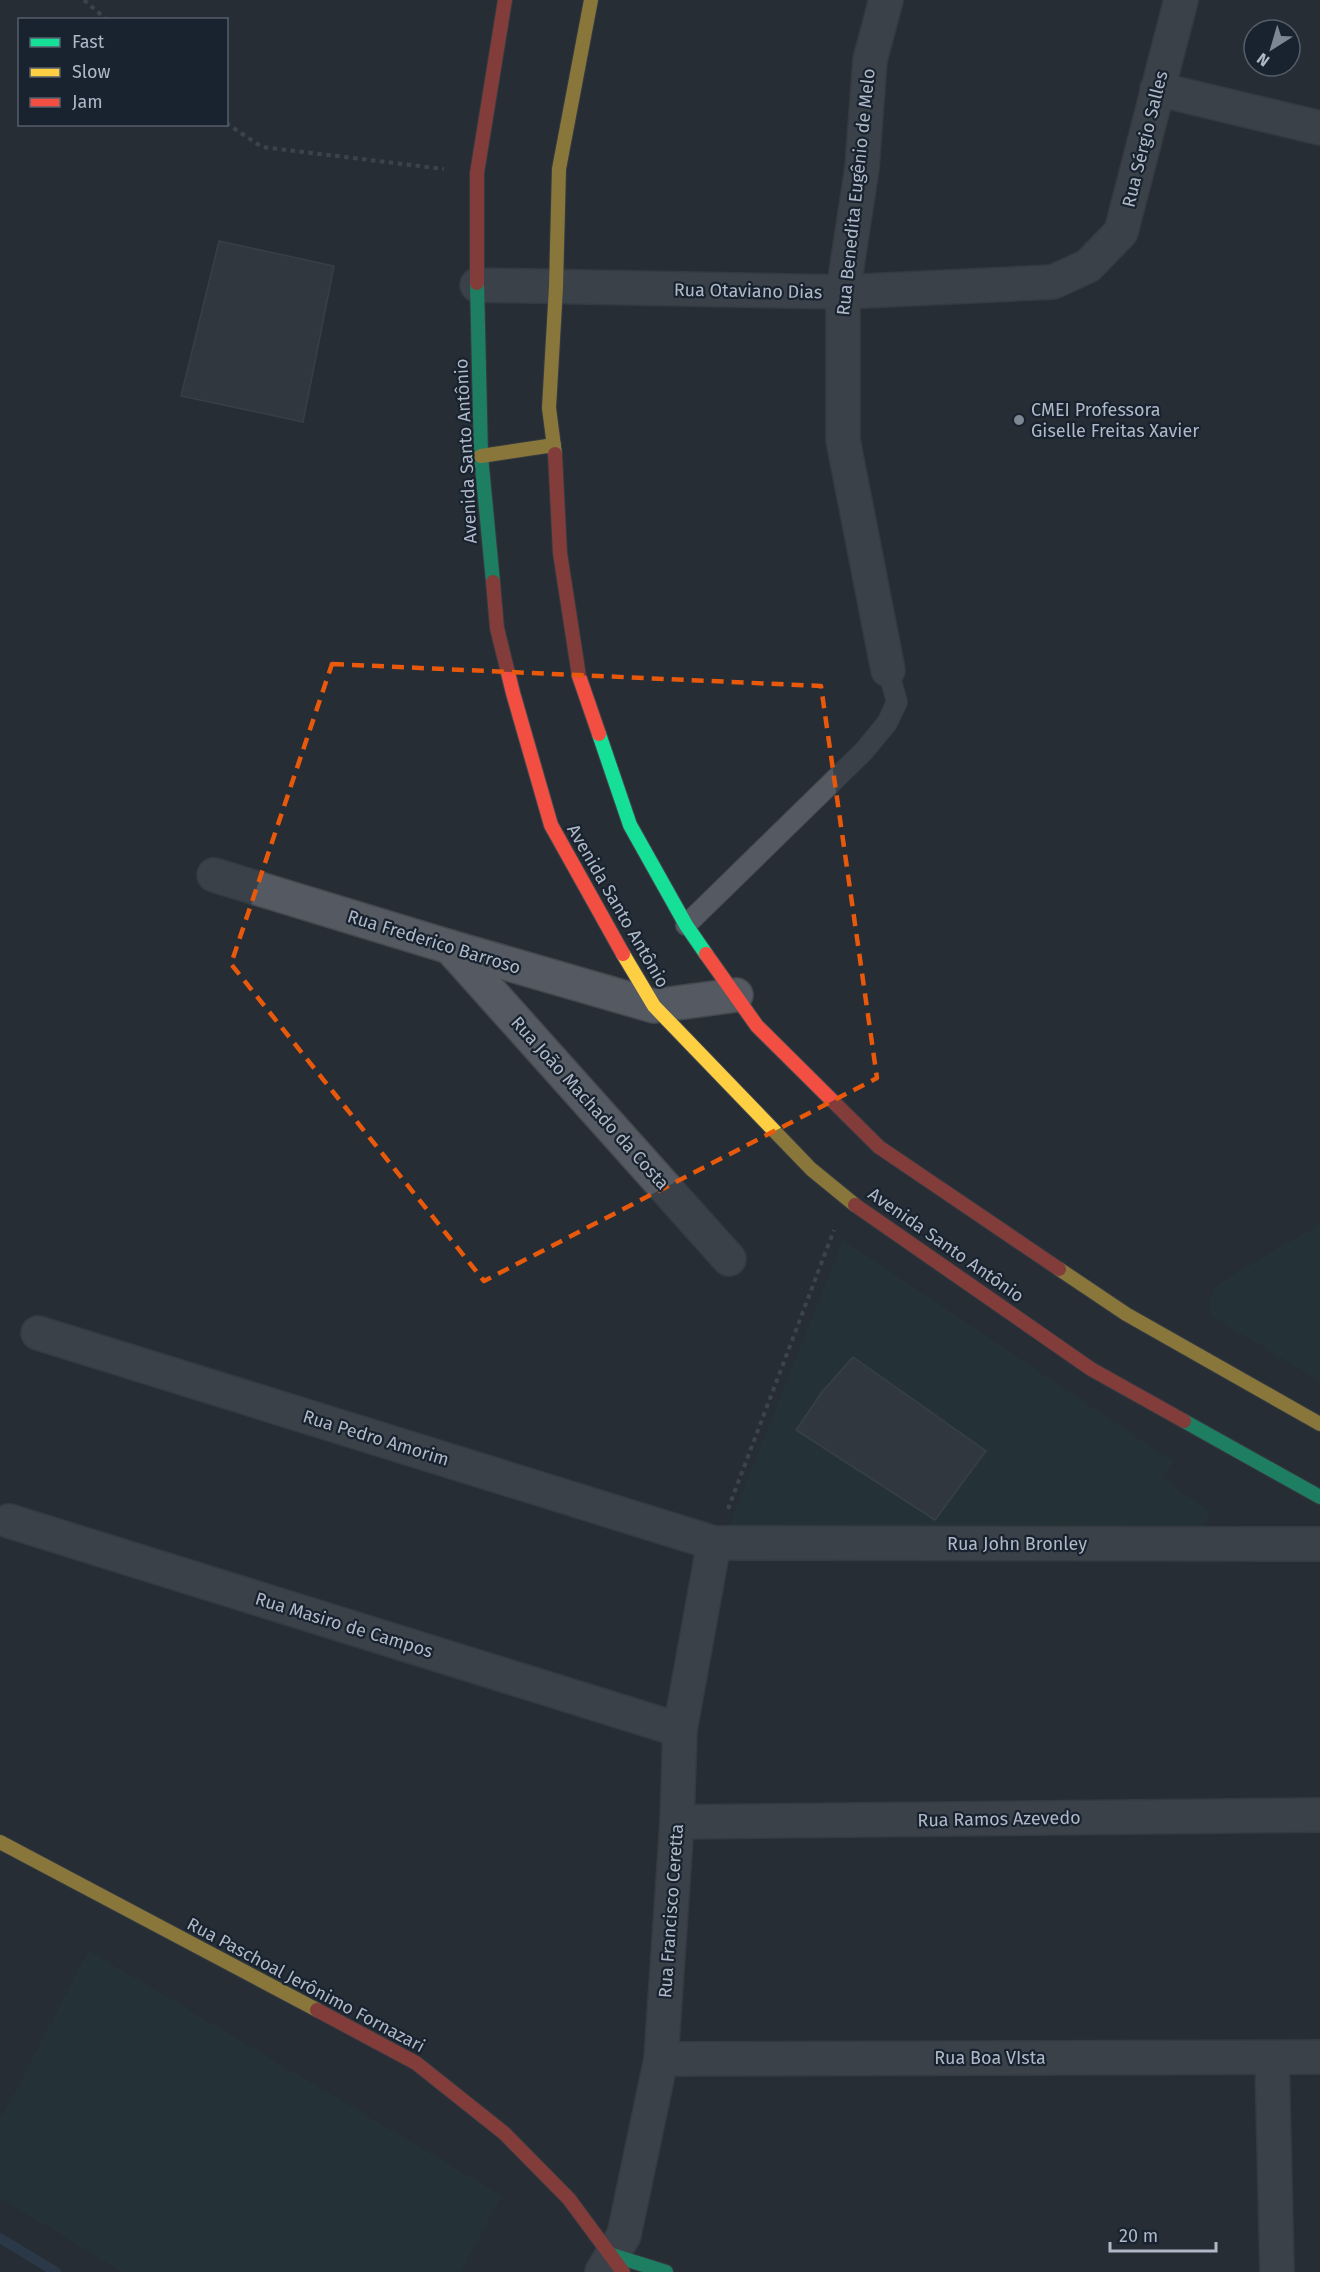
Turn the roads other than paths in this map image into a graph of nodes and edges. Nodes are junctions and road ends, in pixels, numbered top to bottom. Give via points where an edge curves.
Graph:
1 (505, 0) edge
2 (591, 0) edge
3 (886, 0) edge
4 (1181, 0) edge
5 (1157, 89) junction
6 (1320, 128) edge
7 (1088, 267) joint
8 (477, 285) junction
9 (556, 287) junction
10 (843, 292) junction
11 (554, 445) junction
12 (481, 456) junction
13 (888, 670) joint
14 (214, 875) dead end
15 (686, 925) junction
16 (450, 947) junction
17 (736, 995) junction
18 (654, 1006) junction
19 (729, 1259) dead end
20 (38, 1333) dead end
21 (1320, 1424) edge
22 (1320, 1497) edge
23 (9, 1521) dead end
24 (714, 1543) junction
25 (1320, 1544) edge
26 (680, 1730) junction
27 (1320, 1815) edge
28 (677, 1822) junction
29 (0, 1842) edge
30 (1320, 2057) edge
31 (1272, 2058) junction
32 (661, 2059) junction
33 (613, 2266) edge
34 (666, 2272) edge
35 (1277, 2272) edge

1 - 8 main road, Avenida Santo Antônio via 477,173
2 - 9 main road via 559,169
3 - 10 street, Rua Benedita Eugênio de Melo via 870,60 862,168
4 - 5 street, Rua Sérgio Salles
5 - 6 street
5 - 7 street, Rua Sérgio Salles via 1120,232
7 - 10 street, Rua Otaviano Dias via 1053,282
8 - 9 street, Rua Otaviano Dias
8 - 12 main road, Avenida Santo Antônio
9 - 10 street, Rua Otaviano Dias
9 - 11 main road via 549,408
10 - 13 street, Rua Benedita Eugênio de Melo via 843,440
11 - 12 main road
11 - 15 main road via 560,553 579,676 630,825
12 - 18 main road, Avenida Santo Antônio via 497,628 551,825
13 - 15 lane via 897,702 887,723 864,751
14 - 16 street, Rua Frederico Barroso
15 - 17 main road
16 - 18 street, Rua Frederico Barroso
16 - 19 street, Rua João Machado da Costa
17 - 18 street
17 - 21 main road via 757,1026 879,1147 1126,1314
18 - 22 main road, Avenida Santo Antônio via 811,1168 846,1198 1091,1369
20 - 24 street, Rua Pedro Amorim
23 - 26 street, Rua Masiro de Campos
24 - 25 street, Rua John Bronley
24 - 26 street, Rua Francisco Ceretta
26 - 28 street, Rua Francisco Ceretta
27 - 28 street, Rua Ramos Azevedo
28 - 32 street, Rua Francisco Ceretta
29 - 33 main road, Rua Paschoal Jerônimo Fornazari via 416,2063 504,2133 569,2199
30 - 31 street, Rua Boa VIsta
31 - 32 street, Rua Boa VIsta
31 - 35 street
32 - 33 street, Rua Francisco Ceretta via 624,2235
33 - 34 main road

